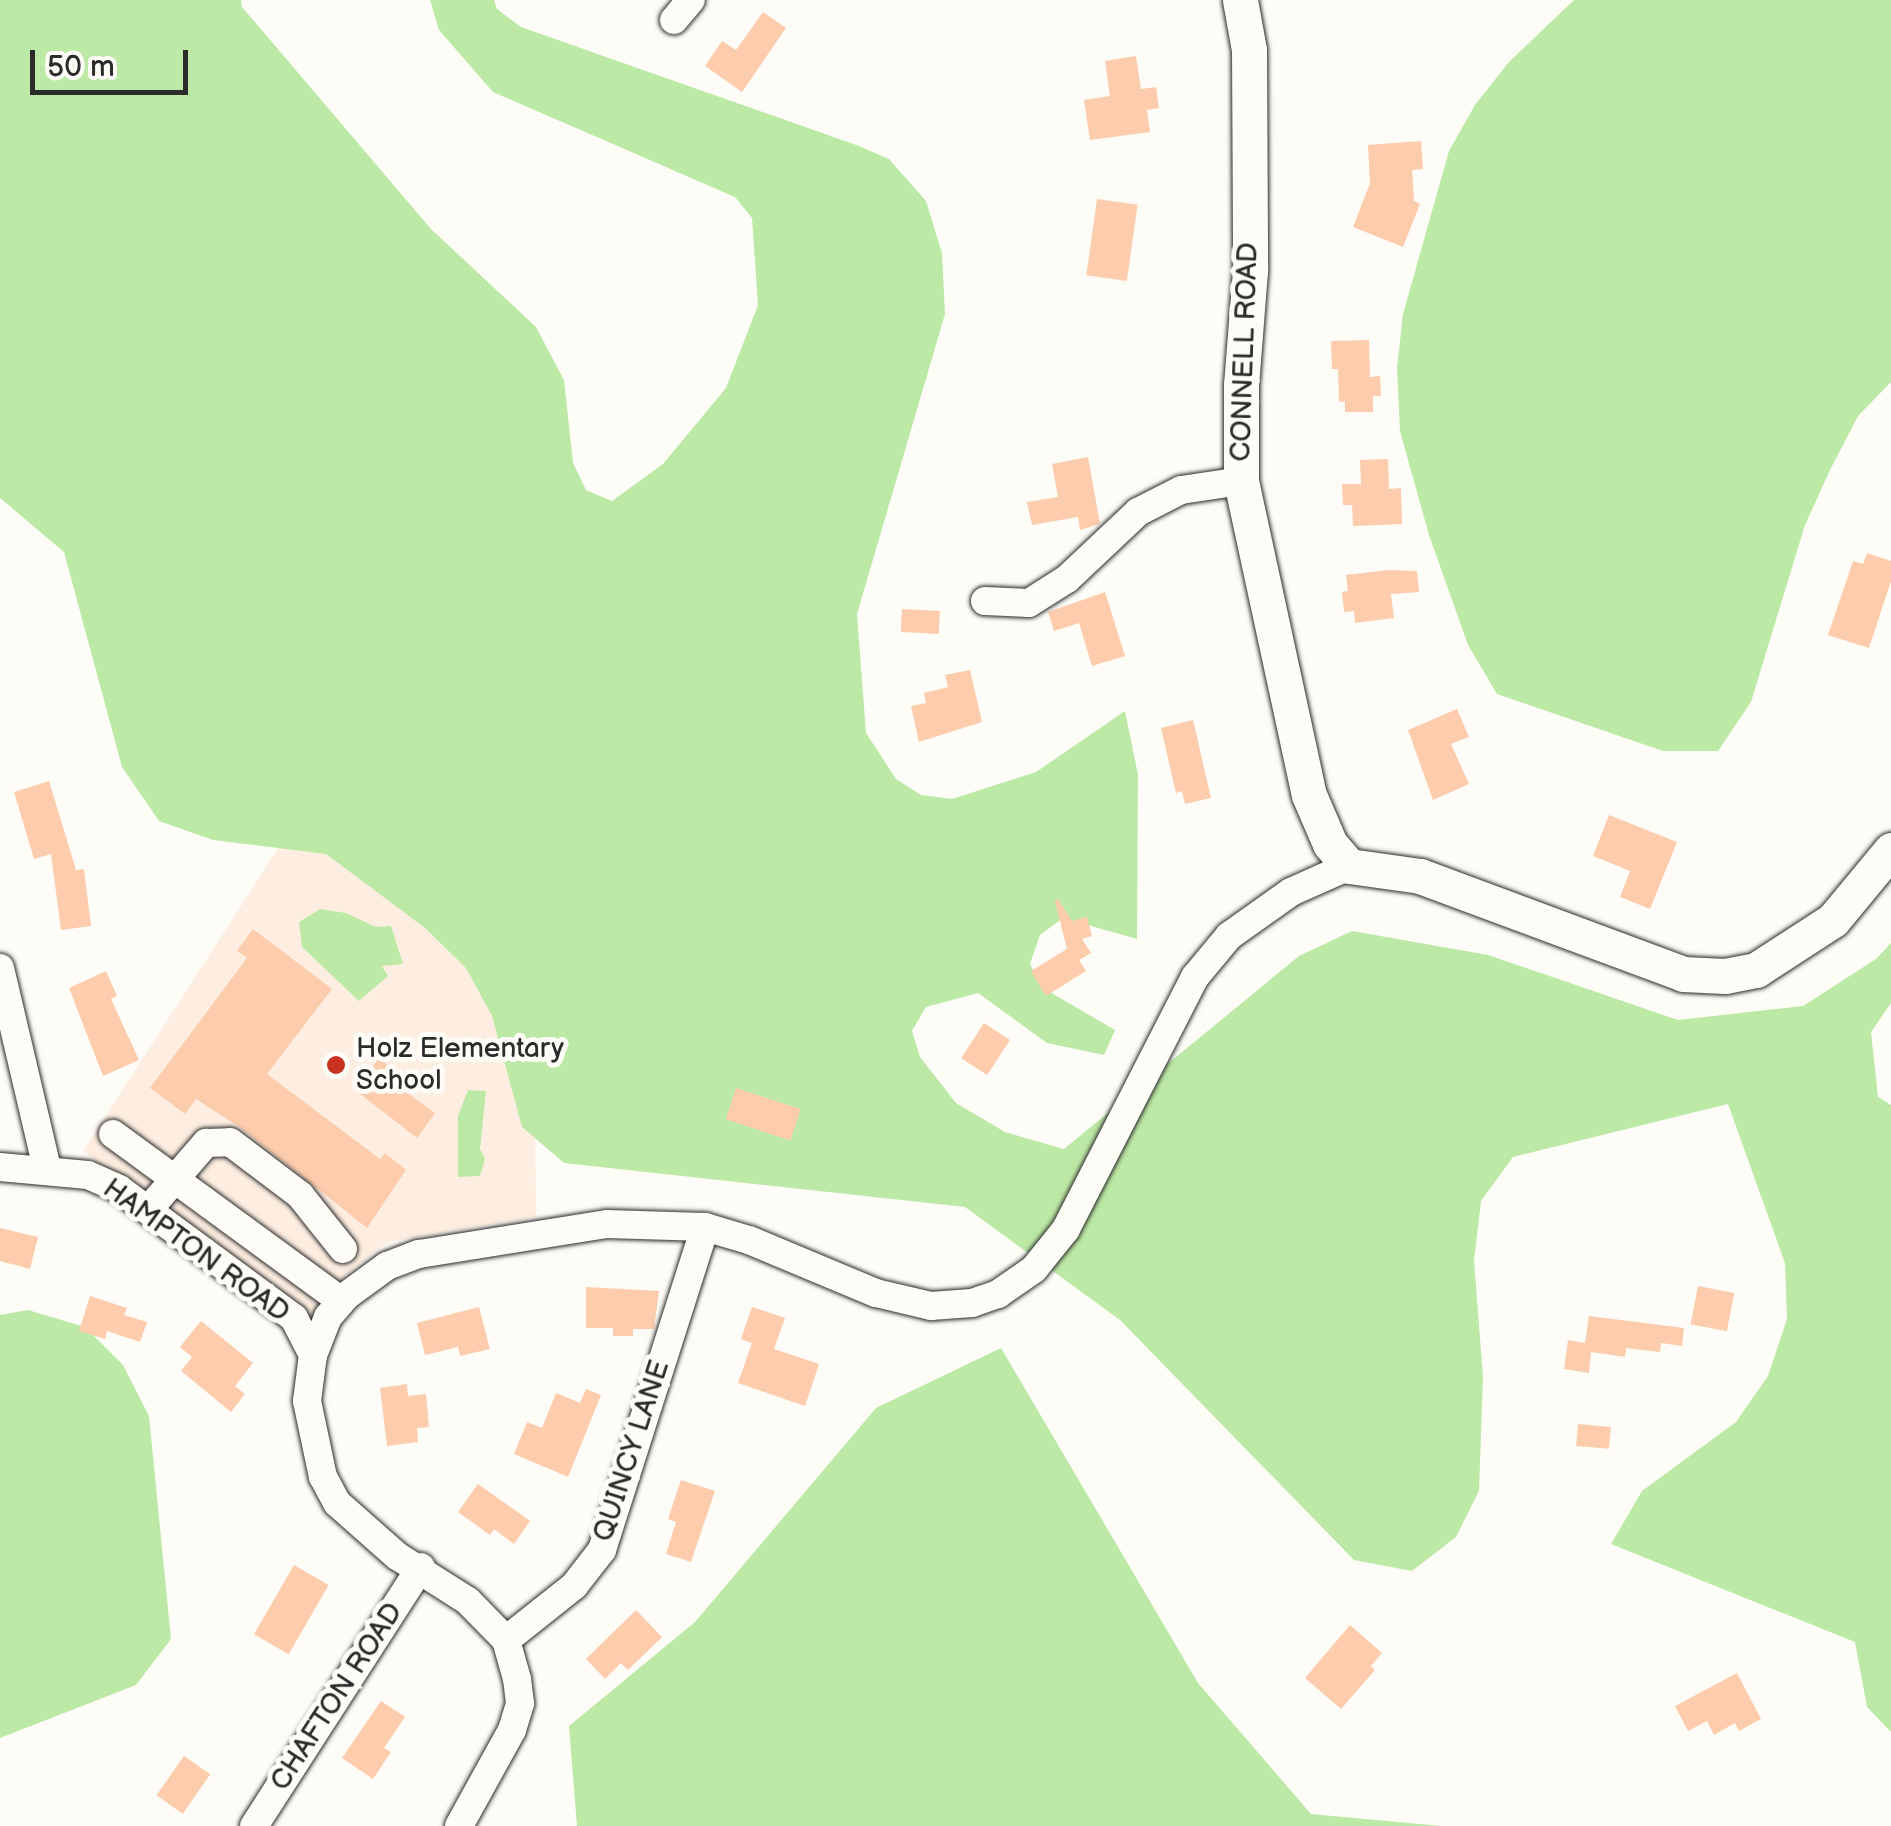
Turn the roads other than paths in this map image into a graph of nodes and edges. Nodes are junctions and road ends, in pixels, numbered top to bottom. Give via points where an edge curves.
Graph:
1 (1240, 0) edge
2 (1241, 480) junction
3 (985, 601) dead end
4 (1891, 850) edge
5 (1349, 866) junction
6 (0, 968) edge
7 (113, 1134) dead end
8 (0, 1167) edge
9 (48, 1169) junction
10 (173, 1178) junction
11 (148, 1210) junction
12 (705, 1227) junction
13 (343, 1249) dead end
14 (341, 1301) junction
15 (313, 1355) junction
16 (421, 1567) junction
17 (506, 1640) junction
18 (254, 1826) edge
19 (459, 1826) edge

1 - 2 main road, CONNELL ROAD via 1248,50 1250,271
2 - 3 street via 1181,490 1138,512 1067,579 1029,603
2 - 5 main road, CONNELL ROAD via 1309,796 1330,844
4 - 5 main road via 1833,920 1756,970 1725,976 1683,974 1420,876
5 - 12 street via 1291,892 1229,936 1194,977 1066,1230 1034,1268 998,1294 931,1306 876,1294
6 - 9 street
7 - 10 street
8 - 9 street, HAMPTON ROAD
9 - 11 street, HAMPTON ROAD via 88,1175
10 - 11 street
10 - 13 street via 206,1143 230,1142 300,1195
10 - 14 street
11 - 15 street, HAMPTON ROAD via 294,1318
12 - 14 street via 606,1224 419,1254 387,1266
12 - 17 street, QUINCY LANE via 602,1550 574,1586
14 - 15 street
15 - 16 street via 307,1401 323,1477 338,1503 397,1556
16 - 17 street
16 - 18 street, CHAFTON ROAD
17 - 19 street via 520,1703

